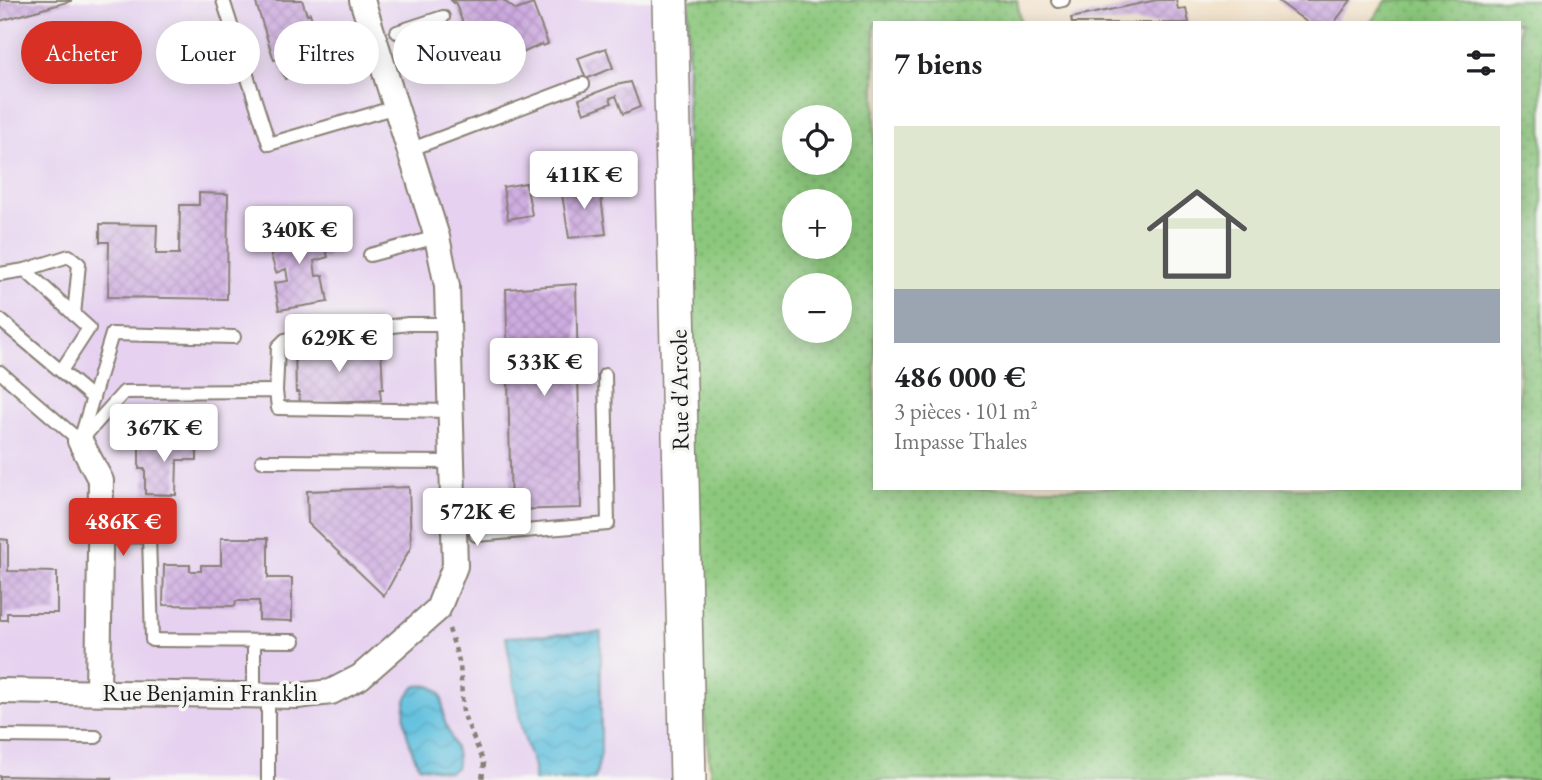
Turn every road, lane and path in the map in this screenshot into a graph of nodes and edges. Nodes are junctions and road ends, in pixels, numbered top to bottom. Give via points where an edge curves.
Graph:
1 (223, 0) edge
2 (362, 0) edge
3 (670, 0) edge
4 (443, 17) dead end
5 (431, 21) edge
6 (583, 84) dead end
7 (396, 107) junction
8 (410, 149) junction
9 (437, 237) junction
10 (370, 255) dead end
11 (25, 270) junction
12 (0, 274) edge
13 (74, 315) junction
14 (0, 320) edge
15 (448, 324) junction
16 (89, 328) junction
17 (112, 334) junction
18 (234, 337) dead end
19 (61, 371) junction
20 (0, 372) edge
21 (605, 374) dead end
22 (276, 391) junction
23 (93, 398) junction
24 (451, 411) junction
25 (80, 441) junction
26 (262, 461) dead end
27 (453, 462) junction
28 (476, 535) dead end
29 (100, 537) junction
30 (448, 628) dead end
31 (294, 641) dead end
32 (254, 642) junction
33 (0, 691) edge
34 (98, 692) junction
35 (261, 695) junction
36 (0, 736) edge
37 (96, 737) dead end
38 (268, 780) edge
39 (482, 780) edge
40 (688, 780) edge

1 - 7 lane via 269,144
2 - 7 street, Rue Benjamin Franklin
3 - 40 main road, Rue d'Arcole
4 - 5 lane
6 - 8 lane
7 - 8 street, Rue Benjamin Franklin
8 - 9 street, Rue Benjamin Franklin
9 - 10 lane
9 - 15 street, Rue Benjamin Franklin via 447,286
11 - 12 lane
11 - 13 lane
11 - 13 lane via 69,256 79,264
13 - 16 lane
14 - 19 lane
15 - 22 lane via 408,324 285,340 278,347
15 - 24 street, Rue Benjamin Franklin
16 - 17 lane
16 - 19 lane
17 - 18 lane
17 - 23 lane
19 - 23 lane
20 - 25 lane
21 - 28 lane via 607,524
22 - 24 lane via 278,408
22 - 25 lane via 124,392
23 - 25 lane
24 - 27 street, Rue Benjamin Franklin
25 - 29 street via 101,481
26 - 27 lane
27 - 35 street, Rue Benjamin Franklin via 455,566 438,609 360,677 331,692
29 - 32 lane via 149,536 152,640
29 - 34 street
30 - 39 path via 460,664 463,713 484,763
31 - 32 lane
32 - 35 lane
33 - 34 street, Rue Benjamin Franklin
34 - 35 street, Rue Benjamin Franklin
35 - 38 lane
36 - 37 lane

